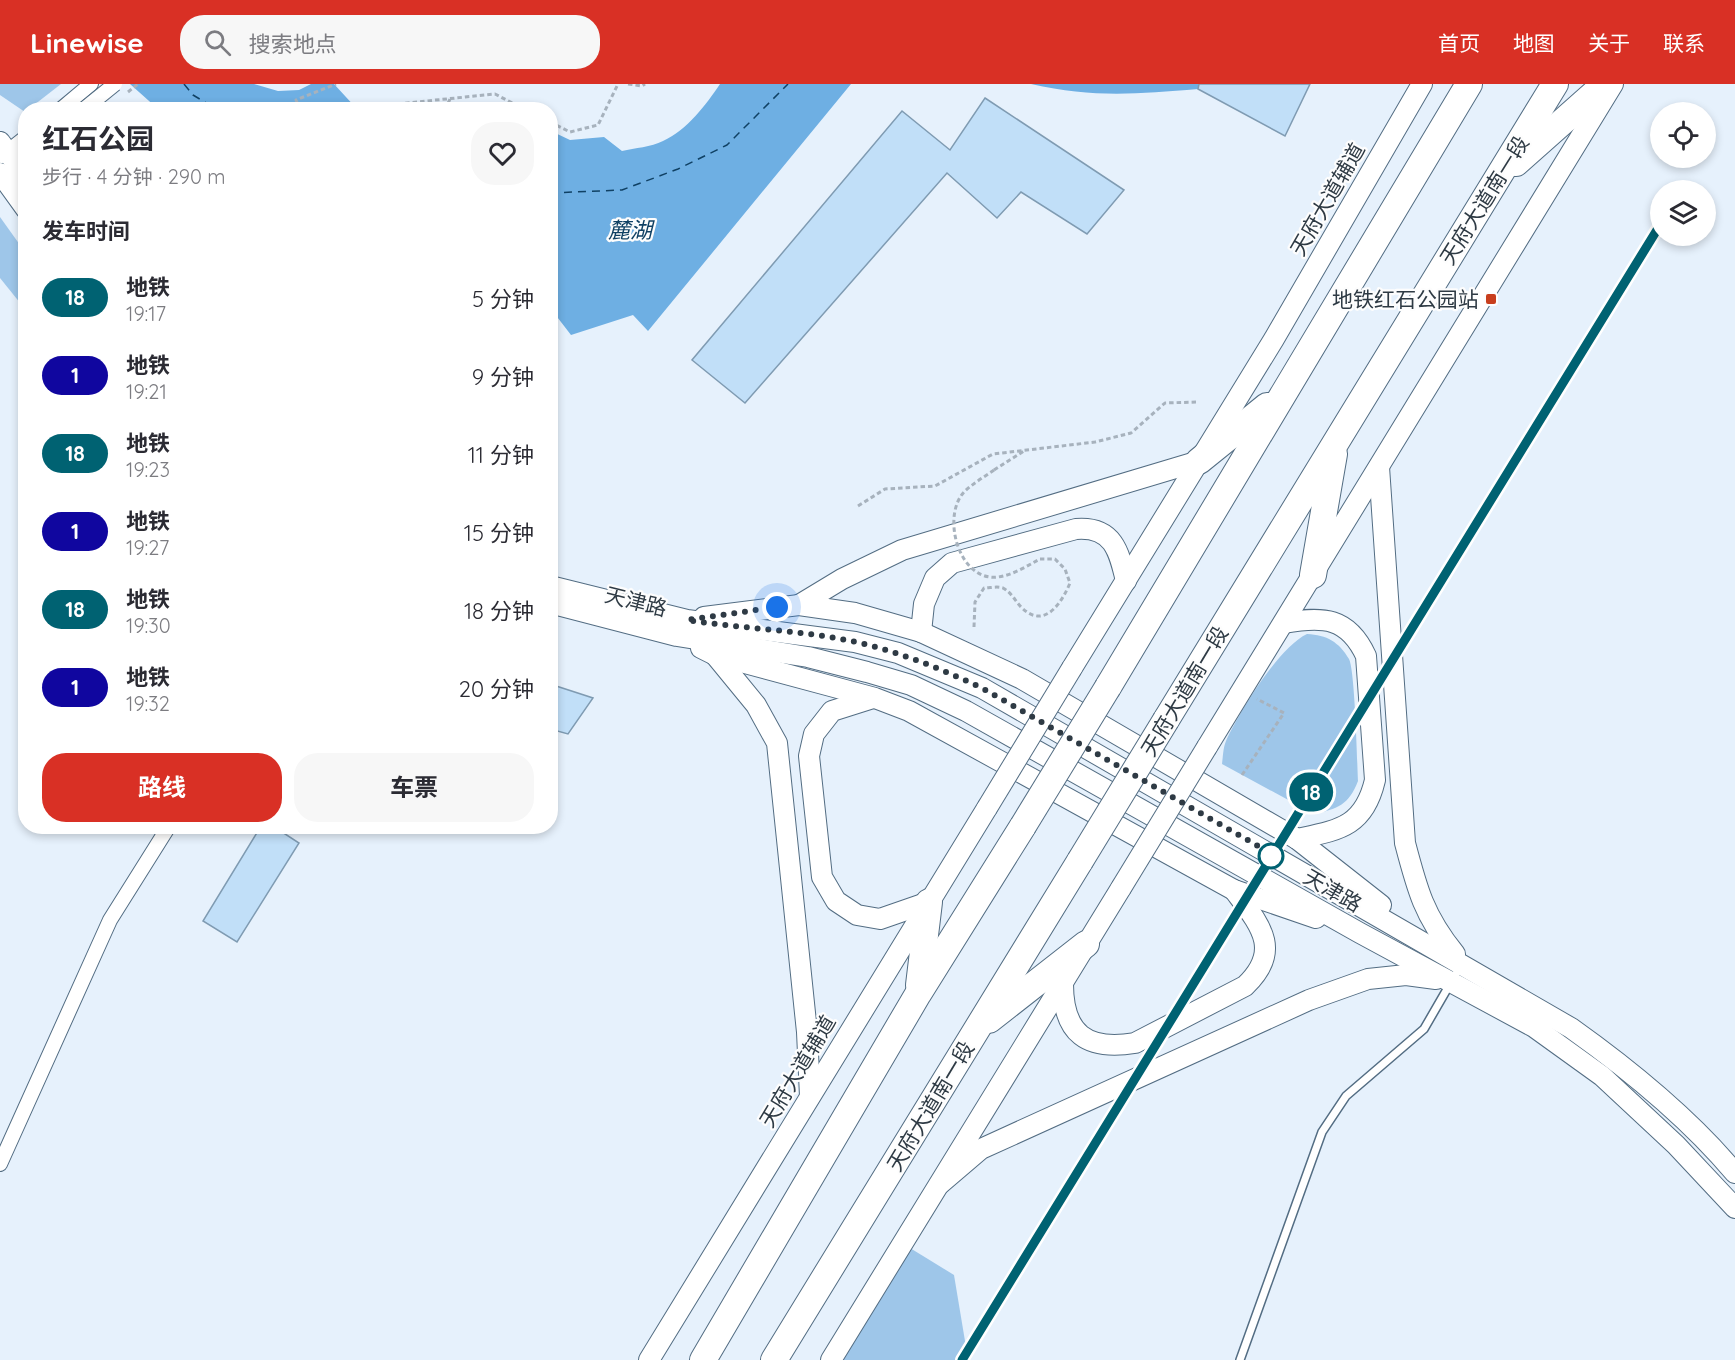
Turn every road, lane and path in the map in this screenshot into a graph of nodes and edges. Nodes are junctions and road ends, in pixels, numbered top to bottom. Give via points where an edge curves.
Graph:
1 (91, 84) edge
2 (115, 84) edge
3 (336, 84) edge
4 (618, 84) edge
5 (628, 84) edge
6 (645, 84) edge
7 (1422, 84) edge
8 (1448, 84) edge
9 (1469, 84) edge
10 (1555, 84) edge
11 (1605, 84) edge
12 (1613, 84) edge
13 (450, 99) junction
14 (69, 102) edge
15 (93, 102) edge
16 (297, 102) edge
17 (414, 102) edge
18 (449, 102) edge
19 (510, 102) edge
20 (558, 126) edge
21 (1434, 141) junction
22 (18, 150) edge
23 (10, 163) edge
24 (1498, 179) junction
25 (18, 186) edge
26 (1282, 395) junction
27 (1196, 402) dead end
28 (1336, 440) junction
29 (1025, 450) junction
30 (1199, 461) junction
31 (1379, 467) junction
32 (858, 506) dead end
33 (1313, 575) junction
34 (1125, 581) junction
35 (558, 589) edge
36 (558, 604) edge
37 (799, 605) junction
38 (619, 613) junction
39 (1284, 623) junction
40 (974, 627) dead end
41 (682, 628) junction
42 (921, 633) junction
43 (715, 655) junction
44 (1253, 697) dead end
45 (875, 698) junction
46 (1242, 775) dead end
47 (164, 834) edge
48 (1297, 839) junction
49 (1234, 890) junction
50 (929, 902) junction
51 (1360, 933) junction
52 (1427, 943) junction
53 (1086, 944) junction
54 (1462, 963) junction
55 (1452, 981) junction
56 (1063, 984) junction
57 (918, 994) junction
58 (977, 1030) junction
59 (810, 1096) junction
60 (0, 1164) edge
61 (1735, 1173) edge
62 (940, 1184) junction
63 (1735, 1208) edge
64 (649, 1360) edge
65 (703, 1360) edge
66 (774, 1360) edge
67 (831, 1360) edge
68 (1240, 1360) edge

1 - 14 street
2 - 15 street, bridge
3 - 16 path
4 - 20 path via 598,125 570,132
5 - 6 path
7 - 30 street, 天府大道辅道
8 - 21 highway
9 - 21 highway
10 - 24 highway, 天府大道南一段
11 - 24 highway
12 - 31 street
13 - 17 path
13 - 18 path
13 - 19 path via 495,94
21 - 26 highway
22 - 23 street
23 - 25 street
24 - 28 highway, 天府大道南一段
26 - 30 highway
26 - 57 highway, bridge
27 - 29 path via 1165,403 1131,433 1095,442
28 - 33 highway
28 - 58 highway, 天府大道南一段, bridge
29 - 32 path via 993,454 935,486 885,489
29 - 40 path, bridge via 963,493 952,517 959,550 972,570 996,578 1040,559 1054,559 1065,569 1070,584 1052,612 1039,615 1024,610 1001,587 984,588 975,602
30 - 34 street, 天府大道辅道
30 - 37 street via 902,550
31 - 33 street
31 - 54 street via 1405,843 1419,898 1437,931
33 - 39 street
34 - 42 street via 1119,552 1104,534 1090,527 1076,529 952,563 935,578 924,604
34 - 50 street, 天府大道辅道, bridge
35 - 38 street, 天津路
36 - 38 street, 天津路
37 - 41 street via 755,609
37 - 42 street via 855,614
38 - 41 street, 天津路
39 - 48 street via 1324,619 1341,624 1358,639 1366,656 1375,780 1371,799 1351,823 1335,831
39 - 53 street, bridge
41 - 43 street
41 - 51 street, 天津路 via 911,685 966,711
41 - 52 street, 天津路 via 855,642 938,668 982,688
42 - 48 street via 1022,678
43 - 45 street
43 - 59 street via 756,705 777,743
44 - 46 path via 1284,713
45 - 49 street via 949,730
45 - 50 street via 832,711 814,734 809,756 822,877 836,901 857,915 880,919
47 - 60 street via 110,920
48 - 52 street
49 - 51 street
49 - 56 street via 1265,937 1266,957 1258,974 1245,986 1135,1043 1116,1046 1094,1045 1078,1032 1063,1006
50 - 57 highway
50 - 59 street, 天府大道辅道
51 - 55 street, 天津路
52 - 54 street, 天津路
53 - 56 street
53 - 58 highway
54 - 55 lane
54 - 61 street, 天津路 via 1620,1062
55 - 62 street via 1406,975 1368,979 1309,999 981,1149
55 - 63 street, 天津路 via 1534,1027 1602,1076 1676,1144
55 - 68 lane via 1424,1029 1346,1096 1323,1132
56 - 62 street
57 - 65 highway
58 - 66 highway, 天府大道南一段
59 - 64 street, 天府大道辅道
62 - 67 street

